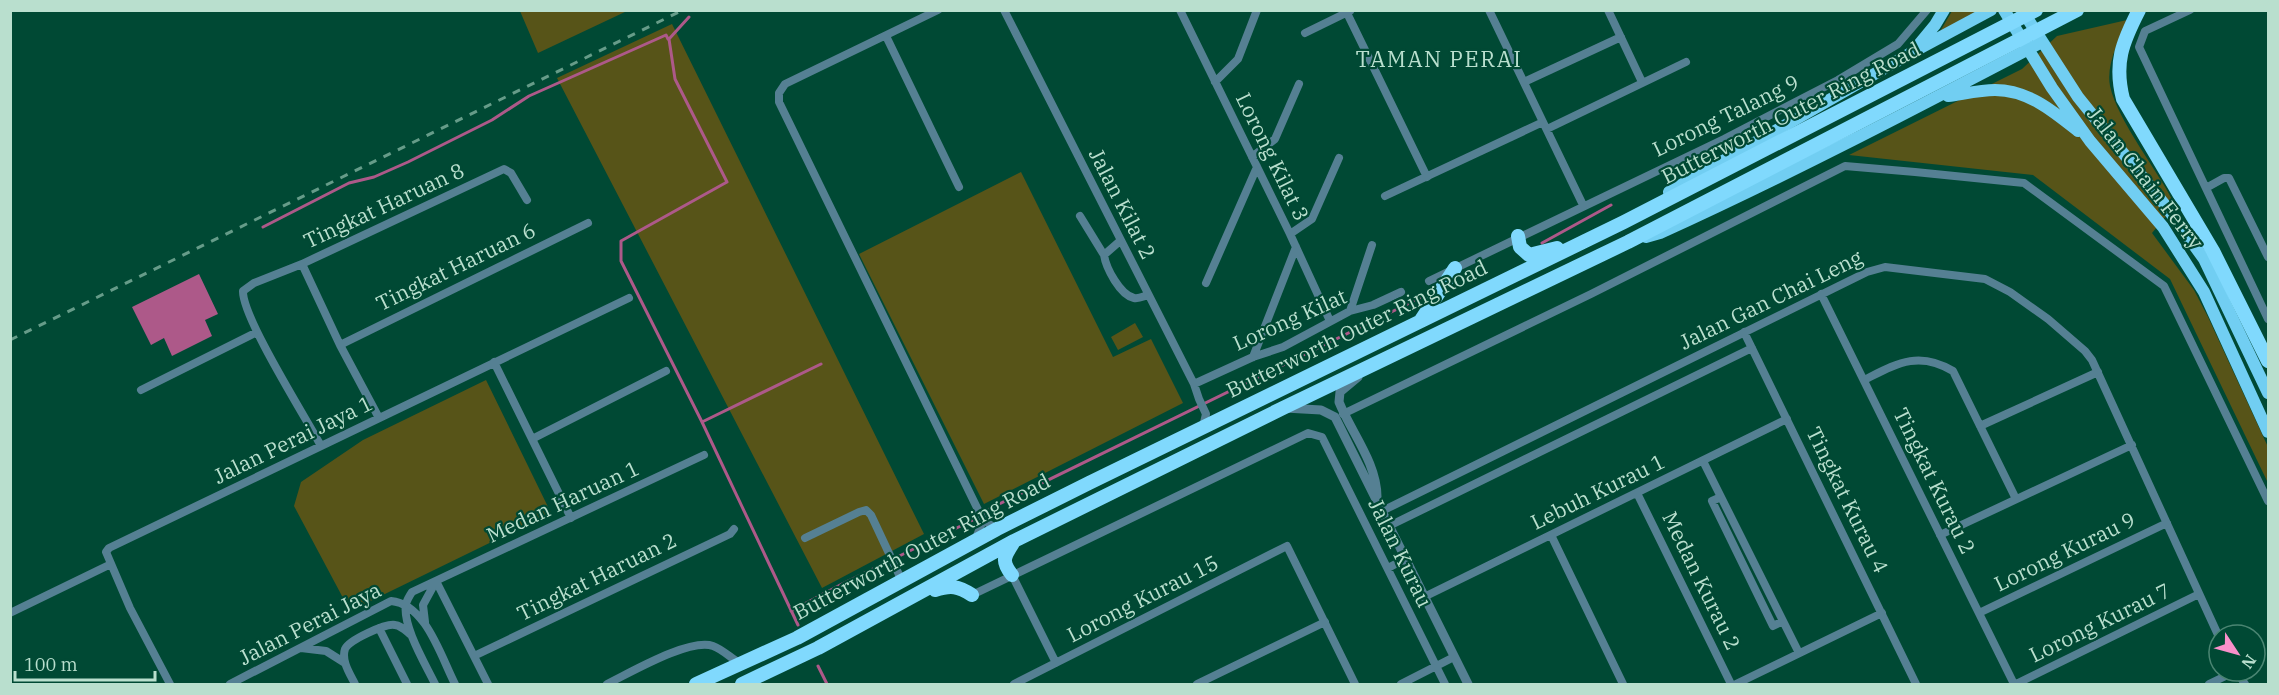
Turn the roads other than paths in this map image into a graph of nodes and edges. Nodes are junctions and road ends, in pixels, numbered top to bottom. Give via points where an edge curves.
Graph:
1 (938, 10) edge
2 (1004, 10) edge
3 (1257, 10) edge
4 (1489, 10) edge
5 (1608, 10) edge
6 (1928, 10) edge
7 (1944, 10) edge
8 (1991, 10) edge
9 (2004, 10) edge
10 (2022, 10) edge
11 (2036, 10) edge
12 (2077, 10) edge
13 (2139, 10) edge
14 (2190, 10) edge
15 (1182, 12) edge
16 (1349, 12) edge
17 (928, 13) edge
18 (1305, 33) dead end
19 (886, 36) junction
20 (1621, 37) junction
21 (2043, 42) junction
22 (2029, 49) junction
23 (1911, 54) junction
24 (1686, 62) dead end
25 (1215, 82) junction
26 (1524, 82) junction
27 (1642, 82) junction
28 (1299, 84) dead end
29 (1939, 97) junction
30 (1545, 125) junction
31 (2090, 141) junction
32 (1252, 157) junction
33 (1339, 158) dead end
34 (1257, 167) junction
35 (1427, 177) junction
36 (959, 187) dead end
37 (2206, 188) junction
38 (1385, 196) dead end
39 (528, 200) dead end
40 (1583, 205) junction
41 (1080, 216) dead end
42 (1624, 222) junction
43 (588, 223) dead end
44 (1290, 234) junction
45 (1518, 236) junction
46 (1120, 241) junction
47 (1583, 242) junction
48 (1628, 242) junction
49 (1372, 245) dead end
50 (1296, 247) junction
51 (1104, 255) junction
52 (2268, 257) edge
53 (302, 264) junction
54 (1455, 268) junction
55 (1429, 280) dead end
56 (1206, 283) dead end
57 (1401, 292) dead end
58 (1821, 294) junction
59 (1148, 295) junction
60 (629, 298) dead end
61 (1350, 311) junction
62 (2268, 319) edge
63 (1330, 321) junction
64 (1419, 321) junction
65 (257, 332) junction
66 (1744, 332) junction
67 (340, 345) junction
68 (1752, 348) junction
69 (1253, 357) junction
70 (2268, 361) edge
71 (494, 362) junction
72 (1374, 365) junction
73 (666, 371) dead end
74 (2098, 372) junction
75 (1864, 380) junction
76 (1194, 384) junction
77 (141, 390) dead end
78 (2268, 393) edge
79 (1282, 408) junction
80 (1343, 414) junction
81 (1204, 416) junction
82 (379, 418) junction
83 (1787, 419) junction
84 (1980, 426) junction
85 (2268, 432) edge
86 (532, 439) junction
87 (2132, 445) junction
88 (321, 446) junction
89 (704, 455) dead end
90 (1704, 461) junction
91 (1637, 492) junction
92 (1377, 499) junction
93 (2016, 499) junction
94 (2268, 501) edge
95 (1382, 511) junction
96 (571, 518) junction
97 (983, 518) junction
98 (2167, 523) junction
99 (1389, 526) junction
100 (734, 529) dead end
101 (997, 529) junction
102 (1551, 535) junction
103 (1940, 535) junction
104 (805, 538) dead end
105 (975, 541) junction
106 (1014, 541) junction
107 (1405, 559) junction
108 (111, 564) junction
109 (1388, 568) junction
110 (1012, 575) junction
111 (436, 581) junction
112 (902, 581) junction
113 (412, 592) junction
114 (2199, 594) junction
115 (972, 595) joint
116 (1424, 597) junction
117 (391, 601) junction
118 (900, 603) junction
119 (406, 604) junction
120 (12, 610) edge
121 (1882, 613) junction
122 (1979, 613) junction
123 (1325, 622) junction
124 (425, 623) junction
125 (2212, 623) edge
126 (379, 628) junction
127 (412, 636) junction
128 (300, 647) junction
129 (1799, 653) junction
130 (474, 656) junction
131 (1454, 657) junction
132 (345, 663) junction
133 (1056, 663) junction
134 (741, 664) junction
135 (1436, 667) junction
136 (170, 684) edge
137 (230, 684) edge
138 (355, 684) edge
139 (407, 684) edge
140 (435, 684) edge
141 (455, 684) edge
142 (488, 684) edge
143 (607, 684) edge
144 (696, 684) edge
145 (742, 684) edge
146 (1014, 684) edge
147 (1197, 684) edge
148 (1355, 684) edge
149 (1401, 684) edge
150 (1445, 684) edge
151 (1468, 684) edge
152 (1623, 684) edge
153 (1731, 684) edge
154 (1736, 684) edge
155 (1916, 684) edge
156 (2015, 684) edge

1 - 17 street
2 - 46 street, Jalan Kilat 2
3 - 25 street via 1238,59
4 - 26 street
5 - 20 street
6 - 40 street, Lorong Talang 9 via 1898,44 1869,63 1724,139
7 - 23 highway
8 - 23 highway
9 - 22 highway, Jalan Chain Ferry
10 - 21 highway, Jalan Chain Ferry
11 - 42 highway, Butterworth Outer Ring Road
12 - 48 highway, Butterworth Outer Ring Road
13 - 70 highway via 2119,60 2123,99 2213,251
14 - 37 street, Jalan Chain Ferry via 2145,31 2139,47
15 - 25 street, Lorong Kilat 3
16 - 18 street
16 - 35 street
17 - 19 street
19 - 36 street
19 - 97 street via 785,84 778,93 779,102
20 - 26 street
20 - 27 street
21 - 22 highway
21 - 78 highway, Jalan Chain Ferry via 2078,97 2204,259
22 - 29 highway
22 - 31 highway, Jalan Chain Ferry
23 - 42 highway via 1646,205
24 - 27 street
25 - 32 street, Lorong Kilat 3
26 - 30 street
27 - 30 street
28 - 32 street via 1275,138
29 - 31 highway via 1996,90 2023,95 2040,102
29 - 48 highway via 1747,193 1660,233
30 - 35 street
30 - 40 street
31 - 85 highway, Jalan Chain Ferry via 2163,226 2193,273
32 - 34 street, Lorong Kilat 3
33 - 44 street via 1312,219
34 - 44 street, Lorong Kilat 3
34 - 56 street
35 - 38 street
37 - 52 street via 2229,178
37 - 62 street, Jalan Chain Ferry
39 - 53 street, Tingkat Haruan 8 via 511,173 504,170
40 - 45 street, Lorong Talang 9
41 - 51 street
42 - 47 highway, Butterworth Outer Ring Road
43 - 67 street, Tingkat Haruan 6
44 - 50 street, Lorong Kilat 3
45 - 47 highway via 1520,247 1529,255
45 - 54 street, Lorong Talang 9
46 - 51 street
46 - 59 street, Jalan Kilat 2
47 - 64 highway, Butterworth Outer Ring Road
48 - 72 highway, Butterworth Outer Ring Road
49 - 61 street
50 - 63 street, Lorong Kilat 3
50 - 69 street
51 - 59 street via 1124,291 1134,298
53 - 65 street, Tingkat Haruan 8 via 243,291
53 - 67 street
54 - 55 street, Lorong Talang 9
54 - 64 highway
57 - 61 street, Lorong Kilat
58 - 66 street, Jalan Gan Chai Leng
58 - 74 street, Jalan Gan Chai Leng via 1885,267 1985,279 2048,319 2085,351
58 - 75 street, Tingkat Kurau 2
59 - 76 street, Jalan Kilat 2
60 - 71 street, Jalan Perai Jaya 1
61 - 63 street, Lorong Kilat
63 - 69 street, Lorong Kilat via 1283,347
64 - 81 highway, Butterworth Outer Ring Road via 1220,419
65 - 77 street
65 - 88 street
66 - 68 street, Tingkat Kurau 4
66 - 95 street, Jalan Gan Chai Leng
67 - 82 street
68 - 83 street, Tingkat Kurau 4
68 - 99 street, Jalan Gan Chai Leng
69 - 76 street, Lorong Kilat
71 - 82 street, Jalan Perai Jaya 1
71 - 86 street
72 - 79 highway, Butterworth Outer Ring Road
72 - 80 street via 1340,392
73 - 86 street
74 - 84 street
74 - 87 street, Jalan Gan Chai Leng
75 - 84 street via 1901,362 1922,360 1941,364 1953,371
75 - 103 street, Tingkat Kurau 2
76 - 81 street, Jalan Kilat 2
79 - 92 street, Jalan Kurau via 1321,410 1335,417
79 - 106 highway, Butterworth Outer Ring Road
80 - 92 street, Jalan Kurau via 1368,460
80 - 94 street via 1845,166 1915,172 2024,183 2164,286
81 - 101 highway, Butterworth Outer Ring Road
82 - 88 street, Jalan Perai Jaya 1
83 - 90 street, Lebuh Kurau 1
83 - 121 street, Tingkat Kurau 4
84 - 93 street
86 - 96 street
87 - 93 street
87 - 98 street, Jalan Gan Chai Leng
88 - 108 street, Jalan Perai Jaya 1 via 109,548 106,552
89 - 96 street, Medan Haruan 1
90 - 91 street, Lebuh Kurau 1
90 - 129 street
91 - 102 street, Lebuh Kurau 1
91 - 153 street, Medan Kurau 2
92 - 95 street, Jalan Kurau
93 - 103 street
95 - 99 street, Jalan Kurau
96 - 111 street, Medan Haruan 1
97 - 101 street
97 - 105 street
98 - 114 street, Jalan Gan Chai Leng
98 - 122 street, Lorong Kurau 9
99 - 107 street, Jalan Kurau
100 - 130 street, Tingkat Haruan 2
101 - 105 highway, Butterworth Outer Ring Road
102 - 116 street, Lebuh Kurau 1
102 - 152 street
103 - 122 street, Tingkat Kurau 2
104 - 112 street via 866,510
105 - 112 highway, Butterworth Outer Ring Road
106 - 110 highway via 1005,560
106 - 118 highway, Butterworth Outer Ring Road
107 - 109 street
107 - 116 street, Jalan Kurau
108 - 120 street
108 - 136 street
109 - 110 street, Jalan Kurau via 1322,437 1308,433
109 - 135 street, Jalan Kurau
110 - 115 street
110 - 133 street
111 - 113 street, Medan Haruan 1
111 - 124 street via 423,605
111 - 130 street
112 - 134 highway, Butterworth Outer Ring Road
113 - 117 street, Medan Haruan 1
113 - 119 street
114 - 125 street, Jalan Gan Chai Leng
114 - 156 street, Lorong Kurau 7
115 - 118 highway via 959,586 950,586
116 - 131 street, Jalan Kurau
117 - 119 street, Jalan Perai Jaya
117 - 128 street, Jalan Perai Jaya
118 - 145 highway, Butterworth Outer Ring Road
119 - 124 street
119 - 127 street
121 - 129 street
121 - 155 street, Tingkat Kurau 4
122 - 156 street, Tingkat Kurau 2
123 - 133 street, Lorong Kurau 15 via 1287,546
123 - 147 street
123 - 148 street
124 - 141 street
126 - 127 street via 394,624
126 - 132 street via 346,646
126 - 139 street
127 - 140 street
128 - 132 street via 326,651
128 - 137 street, Jalan Perai Jaya
129 - 154 street
130 - 142 street
131 - 135 street
131 - 151 street, Jalan Kurau
132 - 138 street
133 - 146 street, Lorong Kurau 15
134 - 143 street via 713,646 697,645
134 - 144 highway, Butterworth Outer Ring Road
135 - 149 street
135 - 150 street, Jalan Kurau

